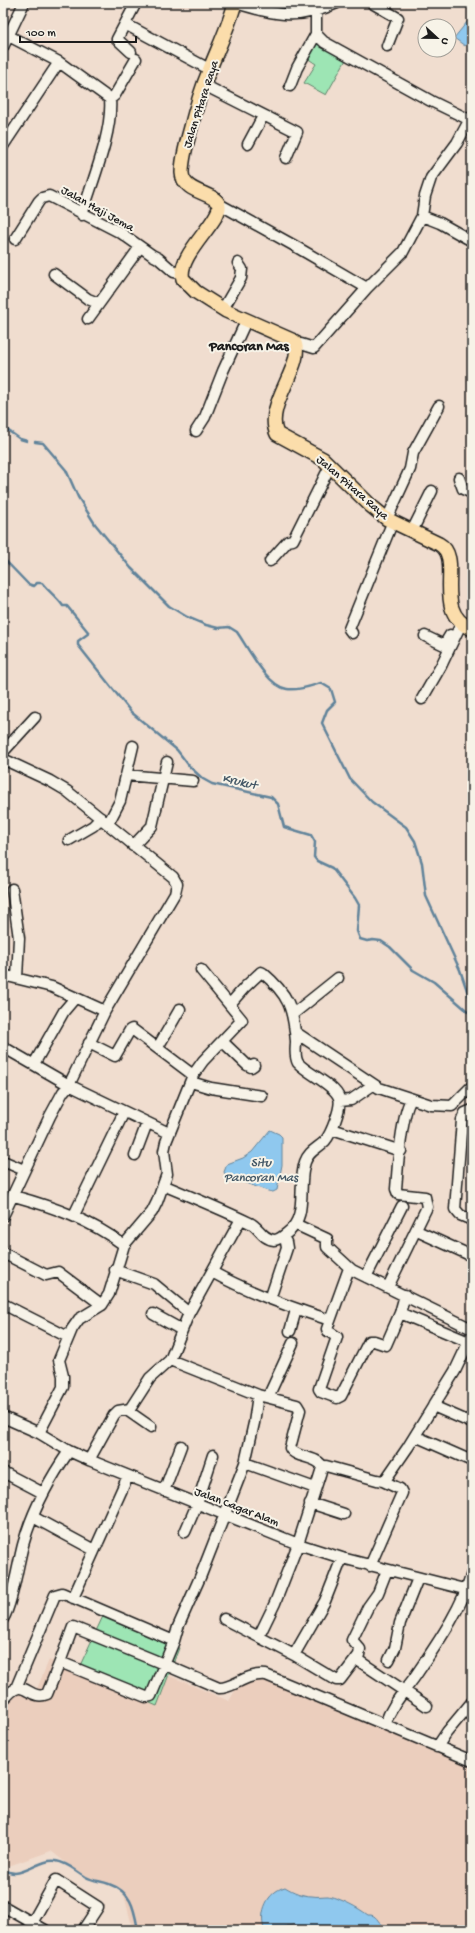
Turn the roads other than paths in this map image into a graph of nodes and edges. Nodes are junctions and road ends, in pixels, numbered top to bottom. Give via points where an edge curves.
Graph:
1 (24, 3) edge
2 (136, 3) edge
3 (236, 3) edge
4 (337, 3) edge
5 (372, 3) edge
6 (326, 5) edge
7 (316, 11) junction
8 (125, 24) junction
9 (5, 34) edge
10 (316, 34) junction
11 (387, 46) dead end
12 (3, 47) edge
13 (59, 62) junction
14 (210, 69) junction
15 (204, 85) junction
16 (290, 86) dead end
17 (110, 99) junction
18 (263, 116) junction
19 (471, 120) edge
20 (248, 144) dead end
21 (3, 146) edge
22 (286, 158) dead end
23 (219, 204) junction
24 (82, 215) junction
25 (422, 216) junction
26 (14, 239) dead end
27 (472, 241) edge
28 (140, 247) junction
29 (238, 263) dead end
30 (182, 273) junction
31 (54, 274) dead end
32 (367, 288) junction
33 (98, 303) junction
34 (223, 309) junction
35 (88, 319) dead end
36 (246, 322) junction
37 (296, 346) junction
38 (439, 406) dead end
39 (196, 431) dead end
40 (330, 466) junction
41 (459, 478) dead end
42 (432, 491) dead end
43 (472, 493) edge
44 (390, 520) junction
45 (412, 531) junction
46 (270, 561) dead end
47 (463, 624) edge
48 (352, 633) dead end
49 (426, 636) dead end
50 (422, 700) dead end
51 (35, 717) dead end
52 (133, 746) dead end
53 (3, 752) edge
54 (3, 759) edge
55 (167, 762) dead end
56 (126, 775) junction
57 (163, 779) junction
58 (193, 781) dead end
59 (104, 821) junction
60 (69, 840) dead end
61 (133, 846) junction
62 (12, 889) dead end
63 (201, 970) dead end
64 (3, 975) edge
65 (18, 978) junction
66 (338, 978) dead end
67 (75, 998) junction
68 (230, 1004) junction
69 (180, 1009) dead end
70 (105, 1011) junction
71 (293, 1014) junction
72 (295, 1032) junction
73 (222, 1041) junction
74 (89, 1043) junction
75 (3, 1047) edge
76 (158, 1047) junction
77 (34, 1064) junction
78 (254, 1065) dead end
79 (192, 1078) junction
80 (69, 1085) junction
81 (373, 1085) junction
82 (472, 1086) edge
83 (262, 1096) dead end
84 (412, 1099) junction
85 (340, 1101) junction
86 (472, 1109) edge
87 (124, 1112) junction
88 (147, 1123) junction
89 (332, 1129) junction
90 (169, 1133) junction
91 (401, 1151) junction
92 (135, 1155) dead end
93 (3, 1161) edge
94 (24, 1170) junction
95 (163, 1185) junction
96 (14, 1196) junction
97 (402, 1206) dead end
98 (74, 1215) junction
99 (3, 1216) edge
100 (241, 1219) junction
101 (472, 1220) edge
102 (297, 1225) junction
103 (417, 1230) junction
104 (283, 1237) junction
105 (124, 1245) junction
106 (3, 1253) edge
107 (472, 1256) edge
108 (115, 1270) junction
109 (352, 1270) junction
110 (212, 1272) junction
111 (366, 1277) junction
112 (388, 1287) junction
113 (405, 1295) junction
114 (270, 1299) junction
115 (3, 1304) edge
116 (102, 1305) junction
117 (296, 1310) junction
118 (189, 1313) junction
119 (400, 1313) junction
120 (153, 1314) dead end
121 (330, 1320) junction
122 (182, 1330) junction
123 (290, 1331) dead end
124 (471, 1331) edge
125 (68, 1337) junction
126 (292, 1343) dead end
127 (170, 1360) junction
128 (258, 1395) junction
129 (268, 1397) junction
130 (433, 1406) junction
131 (128, 1411) junction
132 (3, 1417) edge
133 (472, 1423) edge
134 (151, 1427) dead end
135 (39, 1433) junction
136 (415, 1436) junction
137 (181, 1446) dead end
138 (69, 1451) junction
139 (213, 1455) dead end
140 (89, 1460) junction
141 (472, 1461) edge
142 (245, 1463) junction
143 (322, 1466) junction
144 (3, 1472) edge
145 (128, 1476) junction
146 (383, 1481) junction
147 (315, 1488) junction
148 (164, 1491) junction
149 (43, 1494) junction
150 (310, 1503) junction
151 (197, 1504) junction
152 (225, 1514) junction
153 (344, 1514) dead end
154 (33, 1518) junction
155 (185, 1532) dead end
156 (298, 1544) junction
157 (94, 1550) junction
158 (342, 1558) junction
159 (370, 1566) junction
160 (387, 1570) junction
161 (472, 1573) edge
162 (418, 1578) junction
163 (470, 1590) edge
164 (73, 1598) junction
165 (3, 1619) edge
166 (224, 1619) dead end
167 (259, 1636) junction
168 (174, 1640) junction
169 (294, 1655) junction
170 (356, 1659) junction
171 (390, 1660) dead end
172 (60, 1662) junction
173 (165, 1665) junction
174 (16, 1688) junction
175 (405, 1690) junction
176 (3, 1701) edge
177 (472, 1702) edge
178 (427, 1706) dead end
179 (384, 1724) junction
180 (437, 1747) junction
181 (472, 1761) edge
182 (3, 1906) edge
183 (32, 1922) junction
184 (46, 1930) edge
185 (83, 1930) edge

1 - 9 street
2 - 8 street
3 - 7 street via 282,15
3 - 14 main road, Jalan Pitara Raya
4 - 6 street
5 - 11 street via 398,18
6 - 7 street
7 - 10 street
8 - 14 street
8 - 17 street via 116,39 134,56 115,95
9 - 12 street
9 - 13 street
10 - 16 street
10 - 19 street via 338,50
13 - 17 street
13 - 21 street
14 - 15 main road, Jalan Pitara Raya
15 - 18 street
15 - 23 main road, Jalan Pitara Raya via 186,148 183,177 192,188
17 - 24 street via 105,137
18 - 20 street
18 - 22 street via 297,132
19 - 25 street via 431,178
23 - 30 main road via 216,215 199,239
23 - 32 street via 314,254
24 - 26 street, Jalan Haji Jema via 45,196
24 - 28 street, Jalan Haji Jema via 121,233
25 - 27 street
25 - 32 street via 399,257
28 - 30 street, Jalan Haji Jema via 174,272
28 - 33 street
29 - 34 street via 243,273
30 - 34 main road via 189,287
31 - 33 street via 88,299
32 - 37 street via 314,348 301,344
33 - 35 street
34 - 36 main road
36 - 37 main road via 290,339
36 - 39 street via 205,417
37 - 40 main road, Jalan Pitara Raya via 296,358 276,409 276,430 281,437 316,454
38 - 44 street via 414,451 410,469
40 - 44 main road, Jalan Pitara Raya via 371,506
40 - 46 street via 293,540 288,541
41 - 43 street via 463,489
42 - 45 street
44 - 45 main road, Jalan Pitara Raya
44 - 48 street via 348,629
45 - 47 main road, Jalan Pitara Raya via 448,551 450,596
47 - 49 street via 444,646
47 - 50 street
51 - 53 street
52 - 56 street
54 - 59 street via 59,786
55 - 57 street
56 - 57 street
56 - 59 street via 120,801
57 - 58 street
57 - 61 street via 152,826
59 - 60 street
59 - 61 street
61 - 70 street via 175,880 177,887
62 - 65 street via 18,938
63 - 68 street
64 - 65 street
65 - 67 street via 52,987
66 - 71 street
67 - 70 street
67 - 77 street via 64,1011
68 - 71 street via 262,972 283,992
68 - 73 street via 242,1020
69 - 76 street
70 - 74 street
71 - 72 street
72 - 81 street
72 - 85 street via 295,1058 298,1063 334,1091
73 - 78 street via 247,1065
73 - 79 street via 203,1061
74 - 76 street via 114,1056 132,1029
74 - 80 street
75 - 77 street
76 - 79 street
77 - 80 street
79 - 83 street via 205,1087
79 - 90 street
80 - 87 street
80 - 94 street via 63,1092
81 - 84 street
81 - 85 street via 351,1100
82 - 84 street via 452,1106 431,1105
84 - 91 street via 408,1102 404,1116
85 - 89 street
86 - 101 street via 465,1113 462,1120 455,1209 460,1216
87 - 88 street
87 - 98 street
88 - 90 street
88 - 92 street
89 - 91 street
89 - 102 street via 326,1140 310,1152 305,1162
90 - 95 street via 164,1151 167,1170
91 - 103 street via 396,1192 422,1196 427,1200 427,1207
93 - 94 street
94 - 96 street
95 - 100 street
95 - 105 street via 152,1212
96 - 98 street
96 - 99 street
97 - 111 street
98 - 105 street
100 - 104 street via 255,1226 269,1239
100 - 110 street
102 - 104 street
102 - 109 street via 327,1239 326,1247
103 - 107 street
103 - 112 street
104 - 114 street via 287,1248
105 - 108 street
106 - 116 street via 46,1275 60,1273
108 - 116 street via 109,1294
108 - 118 street via 149,1282
109 - 111 street
109 - 121 street via 348,1271
110 - 114 street via 237,1286
110 - 118 street
111 - 112 street
112 - 113 street
113 - 119 street
113 - 124 street
114 - 117 street
115 - 125 street
116 - 125 street via 79,1319
117 - 121 street
117 - 123 street
118 - 122 street
119 - 121 street via 386,1345 369,1341 343,1394 337,1398 319,1390 337,1337 327,1330
119 - 124 street
120 - 122 street
122 - 127 street
124 - 130 street via 455,1371
125 - 135 street via 59,1360 63,1387
126 - 129 street
127 - 128 street
127 - 131 street via 150,1378
128 - 129 street
128 - 142 street
129 - 143 street via 300,1408 290,1448 293,1452 319,1462
130 - 133 street
130 - 136 street
131 - 134 street
131 - 140 street via 120,1411 114,1415
132 - 135 street, Jalan Cagar Alam
135 - 138 street, Jalan Cagar Alam
136 - 141 street
136 - 146 street
137 - 148 street
138 - 140 street, Jalan Cagar Alam
138 - 149 street
139 - 151 street
140 - 145 street, Jalan Cagar Alam
142 - 147 street
142 - 152 street
143 - 146 street
143 - 147 street
144 - 149 street
145 - 148 street, Jalan Cagar Alam
145 - 157 street
146 - 159 street via 400,1489 402,1493
147 - 150 street
148 - 151 street, Jalan Cagar Alam
149 - 154 street
150 - 153 street
150 - 156 street
151 - 152 street, Jalan Cagar Alam
151 - 155 street
152 - 156 street, Jalan Cagar Alam
152 - 168 street
154 - 157 street
154 - 165 street via 23,1543
156 - 158 street, Jalan Cagar Alam
156 - 167 street
157 - 164 street
158 - 159 street, Jalan Cagar Alam
158 - 169 street via 325,1601
159 - 160 street, Jalan Cagar Alam
160 - 162 street, Jalan Cagar Alam
160 - 170 street via 378,1593 352,1640 360,1650
161 - 163 street
162 - 163 street, Jalan Cagar Alam
162 - 171 street via 400,1623
163 - 175 street
164 - 168 street
164 - 174 street via 59,1593 55,1596
166 - 167 street
167 - 169 street
168 - 173 street
169 - 170 street via 338,1680 342,1679
170 - 175 street
172 - 173 street via 148,1697 151,1696
172 - 173 street via 73,1627
172 - 174 street via 47,1694 41,1695
173 - 179 street via 219,1688 250,1676 266,1675
174 - 176 street via 11,1690
175 - 178 street
175 - 179 street
177 - 180 street
179 - 180 street
180 - 181 street
182 - 183 street
183 - 184 street
183 - 185 street via 56,1880 98,1907

